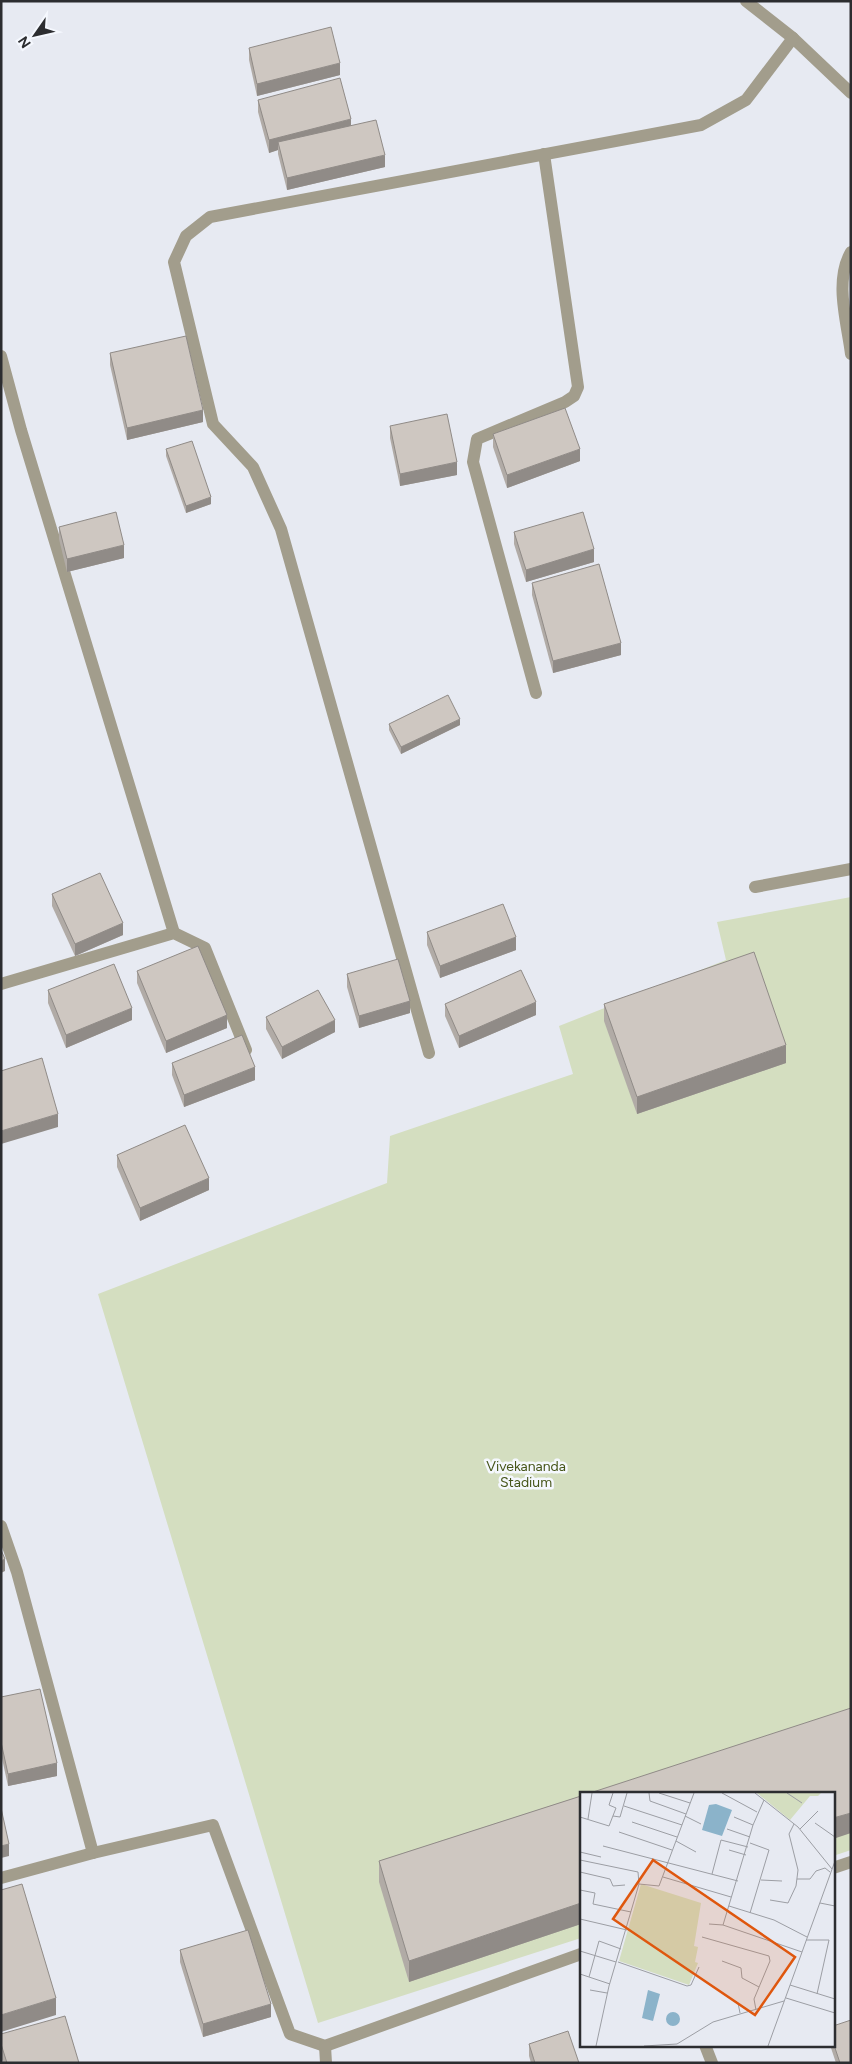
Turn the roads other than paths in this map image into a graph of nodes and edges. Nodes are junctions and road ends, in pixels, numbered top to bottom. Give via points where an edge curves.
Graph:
1 (746, 1) edge
2 (793, 38) junction
3 (851, 93) edge
4 (544, 154) junction
5 (851, 252) edge
6 (851, 354) edge
7 (1, 356) edge
8 (536, 693) dead end
9 (851, 868) edge
10 (755, 887) dead end
11 (174, 933) junction
12 (1, 984) edge
13 (429, 1053) dead end
14 (251, 1062) edge
15 (1, 1526) edge
16 (92, 1853) junction
17 (851, 1862) edge
18 (834, 1868) edge
19 (1, 1878) edge
20 (580, 1954) edge
21 (325, 2046) junction
22 (705, 2046) edge
23 (326, 2063) edge
24 (712, 2063) edge

1 - 2 street
2 - 3 street
2 - 4 street via 746,100 701,125
4 - 8 street via 578,387 574,396 565,402 477,440 474,462
4 - 13 street via 210,217 186,236 174,262 213,424 253,467 281,529
5 - 6 street via 845,261 842,280
7 - 11 street
9 - 10 street
11 - 12 street
11 - 14 street via 205,948
15 - 16 street via 17,1572
16 - 19 street
16 - 21 street via 213,1825 290,2034
17 - 18 street
20 - 21 street
21 - 23 street
22 - 24 street

